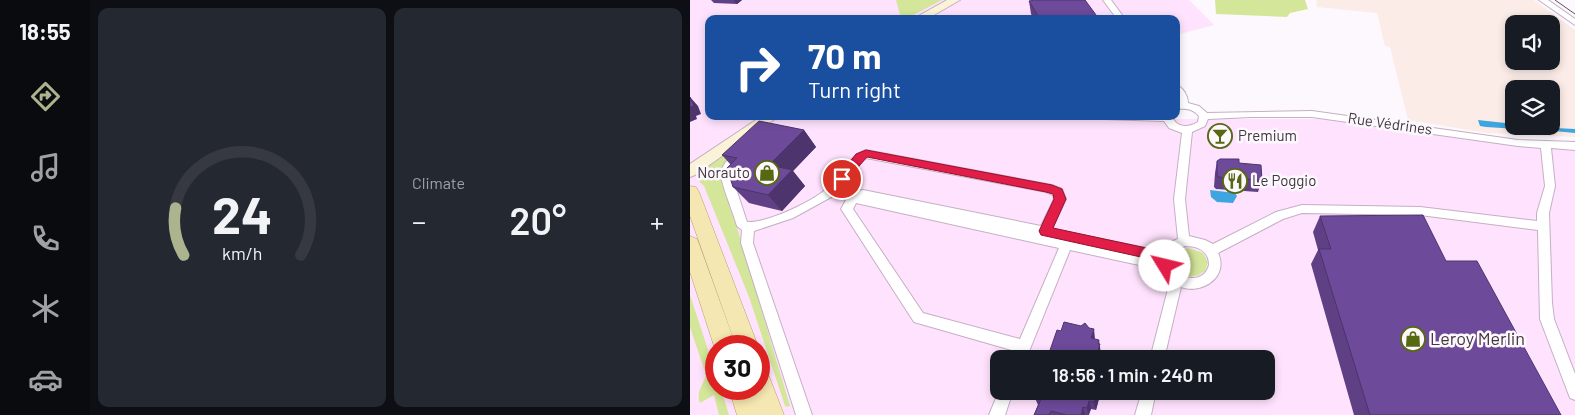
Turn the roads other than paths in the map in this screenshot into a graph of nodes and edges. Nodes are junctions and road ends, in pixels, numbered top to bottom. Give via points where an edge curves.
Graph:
1 (955, 0) edge
2 (1107, 0) edge
3 (1542, 0) edge
4 (926, 15) edge
5 (1119, 15) edge
6 (1575, 23) edge
7 (1180, 93) edge
8 (1180, 106) edge
9 (1204, 116) junction
10 (766, 120) edge
11 (1168, 120) edge
12 (1187, 130) junction
13 (743, 136) junction
14 (1546, 144) junction
15 (1575, 146) edge
16 (690, 171) edge
17 (832, 191) junction
18 (690, 192) edge
19 (854, 196) junction
20 (1543, 226) junction
21 (748, 228) junction
22 (1045, 231) junction
23 (1184, 240) junction
24 (1068, 241) junction
25 (690, 244) edge
26 (1211, 250) junction
27 (1165, 261) junction
28 (1177, 279) junction
29 (721, 335) edge
30 (743, 335) edge
31 (1013, 350) edge
32 (1023, 350) edge
33 (1159, 350) edge
34 (1575, 393) edge
35 (744, 400) edge
36 (767, 400) edge
37 (1003, 400) edge
38 (1146, 400) edge
39 (749, 415) edge
40 (772, 415) edge
41 (804, 415) edge
42 (997, 415) edge
43 (1142, 415) edge

1 - 4 street
2 - 5 street
3 - 6 street
7 - 8 street via 1183,97
8 - 9 street via 1198,109
9 - 12 street via 1198,127
9 - 14 street, Rue Védrines via 1312,114 1494,140
10 - 13 street
11 - 12 street via 1176,128
12 - 23 street via 1180,203
13 - 16 street
13 - 21 street via 752,142 728,166 726,173 743,226
14 - 15 street, Rue Védrines
14 - 20 street via 1550,186
17 - 19 street
17 - 21 street via 789,215
17 - 22 street via 860,156 866,154 1048,188 1058,192 1060,199
18 - 30 main road
19 - 22 street
19 - 24 street
19 - 31 street via 846,209 919,318
20 - 26 street via 1420,211 1302,209 1280,215
20 - 34 street via 1547,319
21 - 41 street via 747,243
22 - 24 street
23 - 26 street via 1202,244
23 - 27 street via 1171,246
24 - 27 street
24 - 32 street
25 - 29 main road
26 - 28 street via 1216,265 1207,279 1192,284
27 - 28 street
28 - 33 street
35 - 39 main road
36 - 40 main road
37 - 42 street
38 - 43 street

